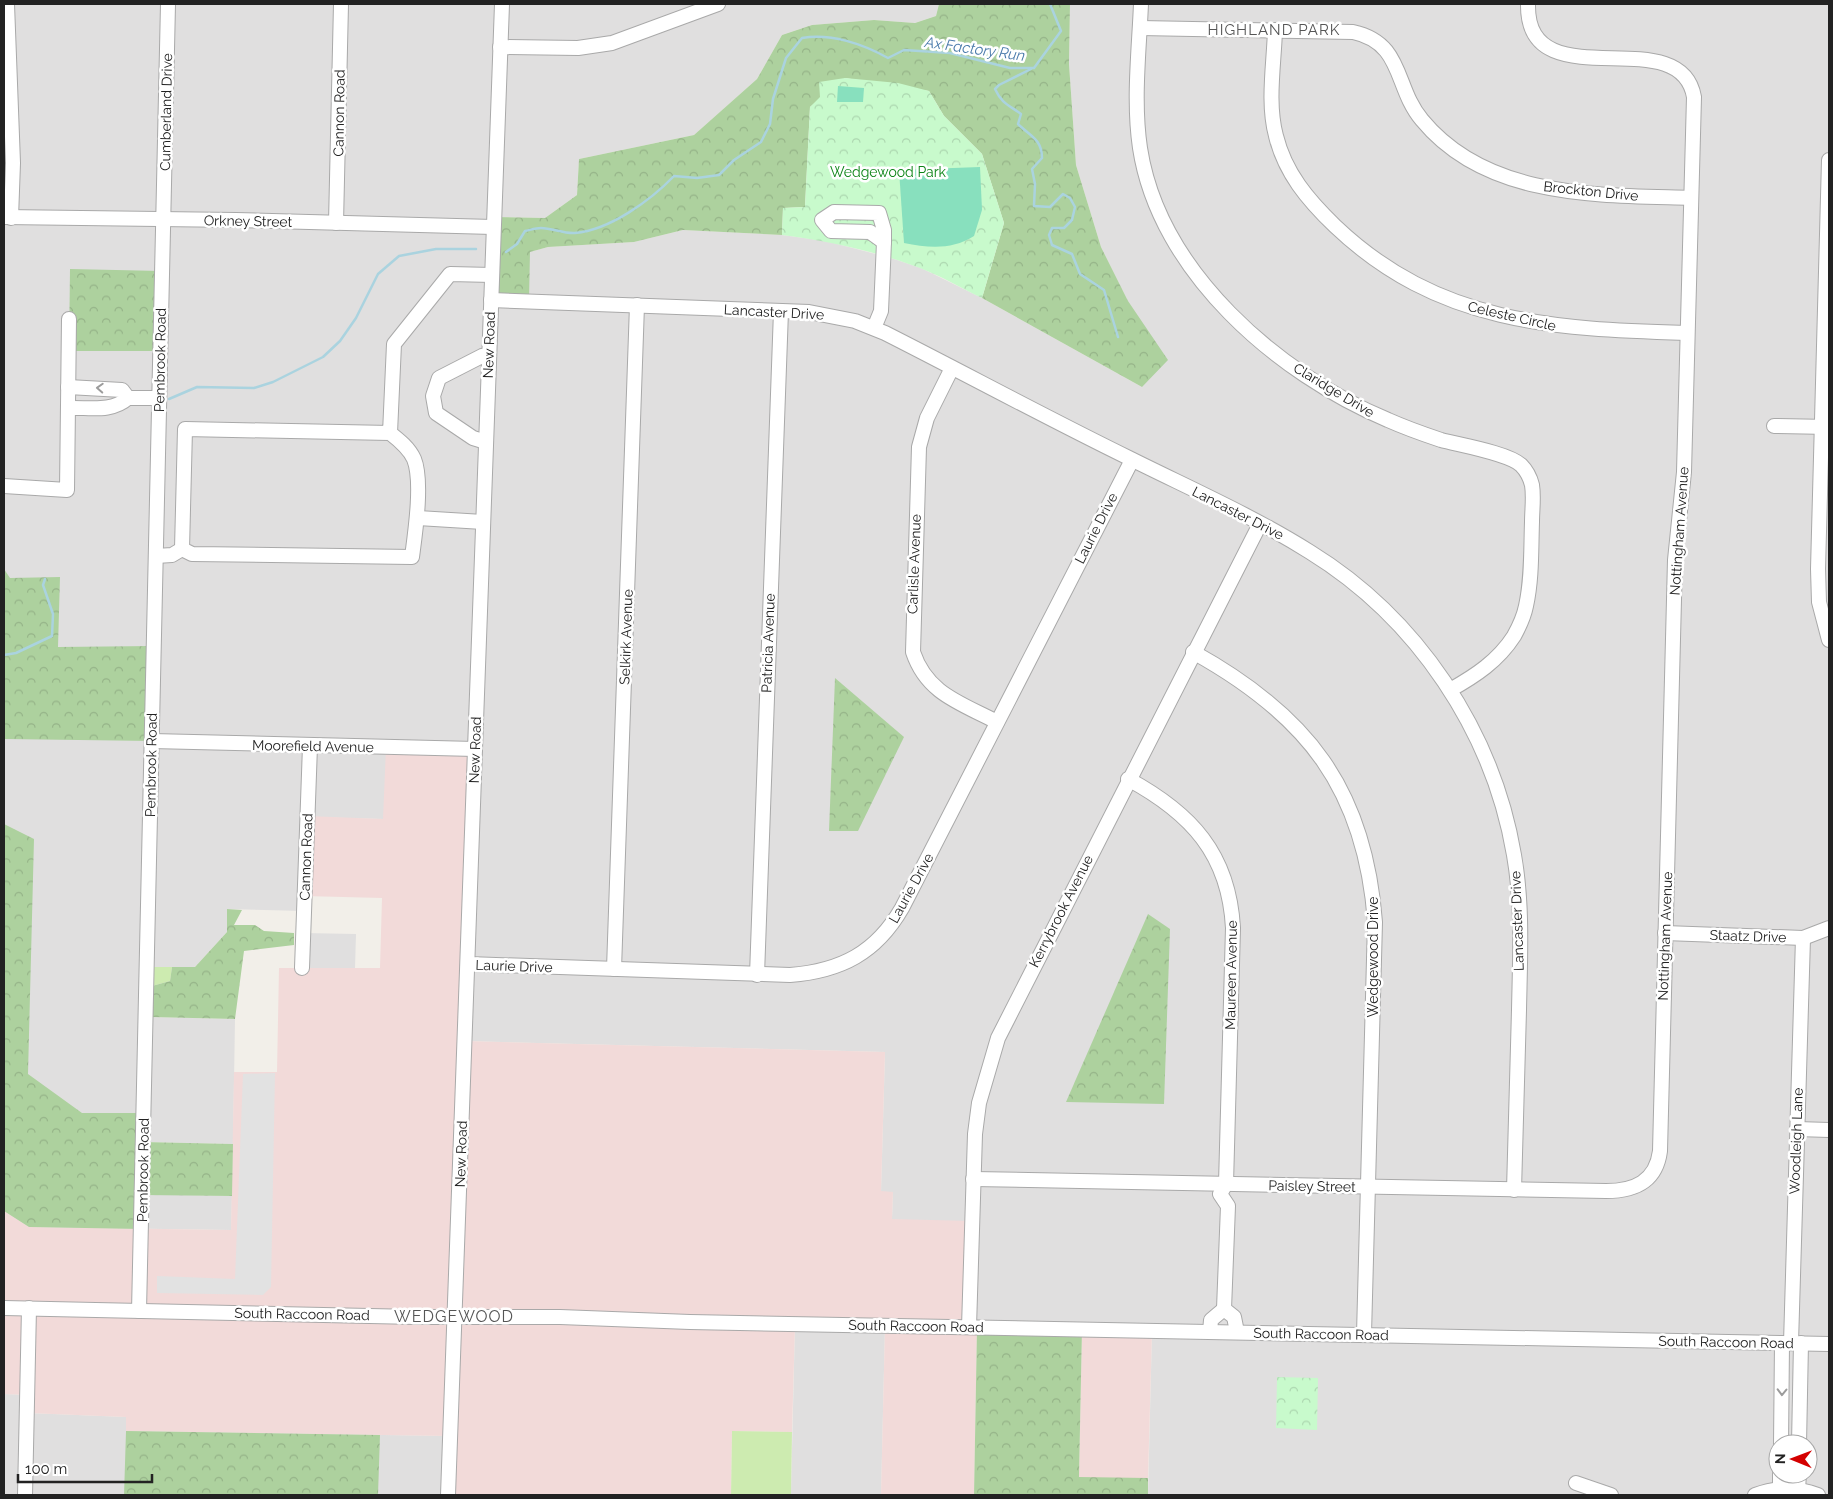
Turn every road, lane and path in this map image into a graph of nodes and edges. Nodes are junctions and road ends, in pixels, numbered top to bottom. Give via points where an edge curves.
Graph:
1 (7, 4) edge
2 (168, 4) edge
3 (341, 4) edge
4 (502, 4) edge
5 (718, 4) edge
6 (1141, 4) edge
7 (1528, 4) edge
8 (1140, 28) junction
9 (1275, 30) junction
10 (500, 47) junction
11 (1829, 160) edge
12 (1691, 198) junction
13 (7, 218) edge
14 (163, 219) junction
15 (336, 223) junction
16 (493, 227) junction
17 (884, 242) dead end
18 (492, 275) junction
19 (491, 300) junction
20 (637, 305) junction
21 (781, 311) junction
22 (69, 319) dead end
23 (874, 328) junction
24 (1687, 333) junction
25 (489, 355) junction
26 (952, 368) junction
27 (68, 387) junction
28 (128, 398) junction
29 (159, 398) junction
30 (68, 408) junction
31 (1774, 426) dead end
32 (1826, 427) edge
33 (390, 433) junction
34 (486, 442) junction
35 (1132, 460) junction
36 (4, 486) edge
37 (418, 518) junction
38 (483, 522) junction
39 (1260, 524) junction
40 (182, 549) junction
41 (156, 556) junction
42 (1829, 640) edge
43 (1193, 652) junction
44 (1450, 690) junction
45 (997, 722) junction
46 (152, 741) junction
47 (310, 746) junction
48 (475, 749) junction
49 (1128, 779) junction
50 (1829, 928) edge
51 (1666, 933) junction
52 (1803, 938) junction
53 (468, 964) junction
54 (302, 968) dead end
55 (614, 969) junction
56 (756, 975) junction
57 (1797, 1129) junction
58 (1829, 1130) edge
59 (973, 1179) junction
60 (1648, 1179) joint
61 (1226, 1184) junction
62 (1369, 1187) junction
63 (1514, 1190) junction
64 (4, 1308) edge
65 (29, 1308) junction
66 (1224, 1309) junction
67 (139, 1311) junction
68 (454, 1316) junction
69 (969, 1327) junction
70 (1210, 1332) junction
71 (1237, 1332) junction
72 (1364, 1334) junction
73 (1791, 1343) junction
74 (1829, 1344) edge
75 (1781, 1434) edge
76 (1798, 1434) edge
77 (1576, 1483) dead end
78 (1775, 1484) edge
79 (1787, 1484) edge
80 (1798, 1484) edge
81 (1798, 1489) junction
82 (25, 1495) edge
83 (448, 1495) edge
84 (1611, 1495) edge
85 (1755, 1495) edge
86 (1818, 1495) edge

1 - 13 street via 13,163
2 - 14 street, Cumberland Drive
3 - 15 street, Cannon Road
4 - 10 street, New Road
5 - 10 street via 612,43 578,48
6 - 8 street, Claridge Drive
7 - 12 street, Nottingham Avenue via 1532,30 1550,48 1600,59 1658,61 1677,68 1686,77 1694,97
8 - 9 street, Brockton Drive
8 - 44 street, Claridge Drive via 1138,115 1146,177 1168,233 1210,291 1273,351 1337,395 1423,434 1514,460 1527,472 1532,490 1529,590 1523,617 1513,637 1496,658
9 - 12 street, Brockton Drive via 1353,32 1372,37 1392,57 1409,100 1421,120 1456,150 1497,173 1568,192
9 - 24 street, Celeste Circle via 1272,118 1282,156 1292,176 1321,213 1374,258 1432,292 1494,315 1573,328
10 - 16 street, New Road
11 - 32 street
12 - 24 street, Nottingham Avenue
13 - 14 street, Orkney Street
14 - 15 street, Orkney Street
14 - 29 street, Pembrook Road
15 - 16 street, Orkney Street
16 - 18 street, New Road
17 - 23 street via 881,311
18 - 19 street, New Road
18 - 33 street via 450,274 394,344
19 - 20 street, Lancaster Drive
19 - 25 street, New Road
20 - 21 street, Lancaster Drive
20 - 55 street, Selkirk Avenue
21 - 23 street, Lancaster Drive via 832,315
21 - 56 street, Patricia Avenue
22 - 27 street
23 - 26 street, Lancaster Drive
24 - 51 street, Nottingham Avenue via 1684,472 1675,560
25 - 34 street, New Road
25 - 34 street via 439,378 432,396 436,413 473,438
26 - 35 street, Lancaster Drive
26 - 45 street, Carlisle Avenue via 927,418 919,447 913,652 923,676 936,690
28 -> 27 street via 122,390
27 - 30 street
28 - 29 street
28 - 30 street via 110,408
29 - 41 street, Pembrook Road
30 - 36 street via 67,490
31 - 32 street
32 - 42 street via 1818,586
33 - 37 street via 404,444 414,460
33 - 40 street via 185,429
34 - 38 street, New Road
35 - 39 street, Lancaster Drive
35 - 45 street, Laurie Drive
37 - 38 street
37 - 40 street via 412,557 192,554
38 - 48 street, New Road
39 - 43 street, Kerrybrook Avenue
39 - 44 street, Lancaster Drive via 1310,552 1357,585 1404,630
40 - 41 street via 172,555
41 - 46 street, Pembrook Road
43 - 49 street, Kerrybrook Avenue
43 - 62 street, Wedgewood Drive via 1250,686 1298,729 1336,780 1360,835 1370,873 1376,922
44 - 63 street, Lancaster Drive via 1474,732 1496,783 1518,879 1521,936
45 - 56 street, Laurie Drive via 902,908 885,933 855,958 824,971
46 - 47 street, Moorefield Avenue
46 - 67 street, Pembrook Road
47 - 48 street, Moorefield Avenue
47 - 54 street, Cannon Road
48 - 53 street, New Road
49 - 59 street, Kerrybrook Avenue via 998,1038 979,1103 974,1134
49 - 61 street, Maureen Avenue via 1162,798 1192,824 1215,858 1228,892 1233,928
50 - 52 street, Staatz Drive
51 - 52 street, Staatz Drive
51 - 60 street, Nottingham Avenue via 1660,1151 1658,1163
52 - 57 street, Woodleigh Lane
53 - 55 street, Laurie Drive
53 - 68 street, New Road
55 - 56 street, Laurie Drive
57 - 58 street
57 - 73 street, Woodleigh Lane
59 - 61 street, Paisley Street
59 - 69 street, Kerrybrook Avenue
60 - 63 street, Paisley Street via 1639,1186 1621,1191
61 - 62 street, Paisley Street
61 - 66 street, Maureen Avenue via 1220,1194 1228,1206
62 - 63 street, Paisley Street
62 - 72 street, Wedgewood Drive
64 - 65 street, South Raccoon Road
65 - 67 street, South Raccoon Road
65 - 82 street
66 - 70 street via 1211,1320
66 - 71 street via 1234,1318
67 - 68 street, South Raccoon Road
68 - 69 street, South Raccoon Road
68 - 83 street, New Road
69 - 70 street, South Raccoon Road
70 - 71 street, South Raccoon Road
71 - 72 street, South Raccoon Road
72 - 73 street, South Raccoon Road
73 - 74 street, South Raccoon Road
73 -> 75 street
73 - 76 street
77 - 84 street
78 - 85 street
79 - 81 street
80 - 81 street
81 - 86 street

